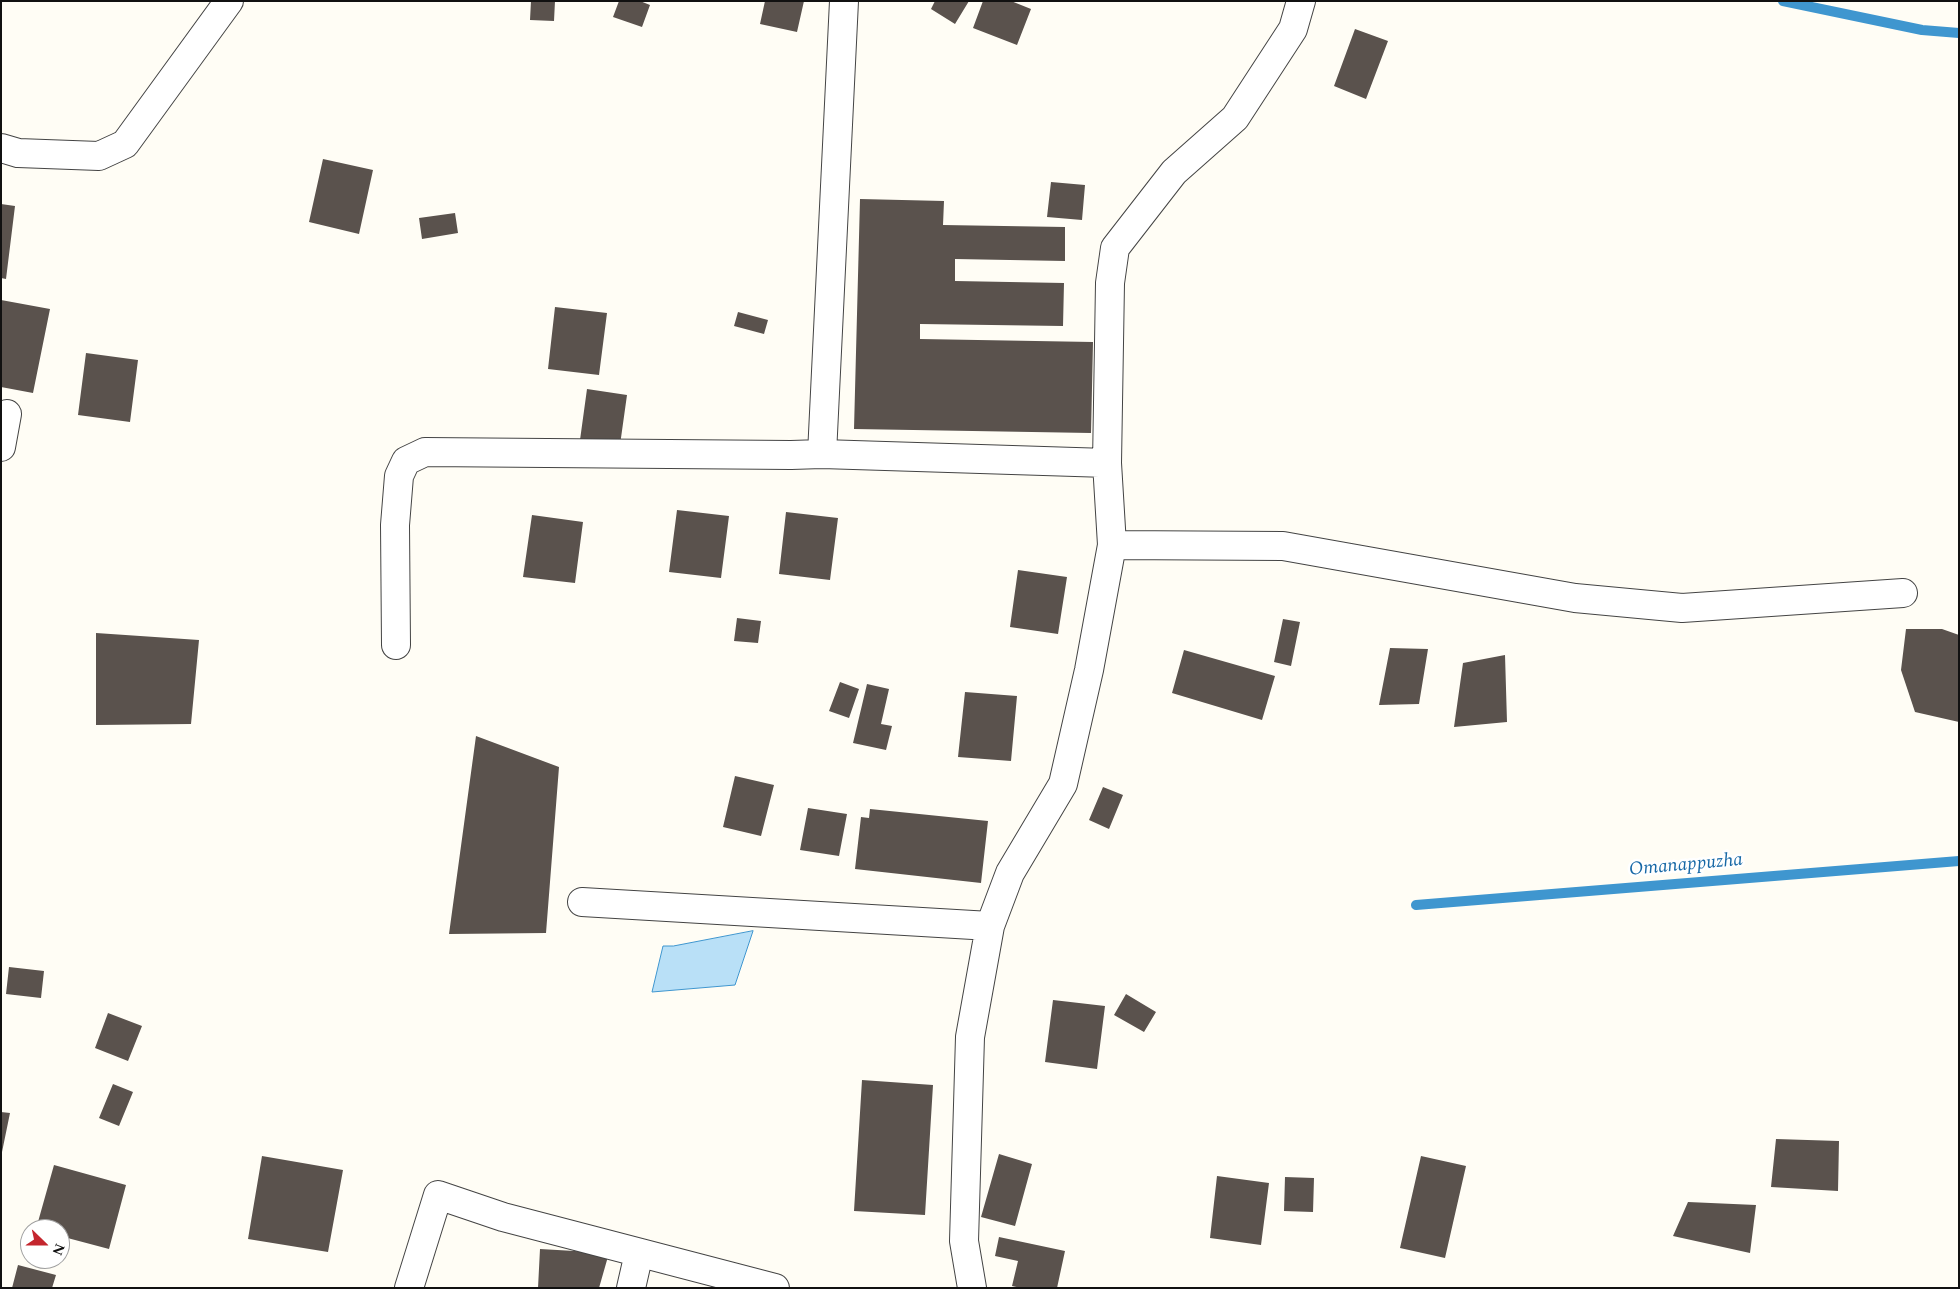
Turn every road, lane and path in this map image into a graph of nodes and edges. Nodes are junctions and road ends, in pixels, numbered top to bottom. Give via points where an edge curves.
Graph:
1 (229, 1) edge
2 (844, 1) edge
3 (1301, 1) edge
4 (1, 148) edge
5 (7, 414) dead end
6 (1, 446) edge
7 (822, 454) junction
8 (1107, 463) junction
9 (1112, 544) junction
10 (1903, 593) dead end
11 (396, 645) dead end
12 (582, 902) dead end
13 (990, 926) junction
14 (639, 1252) junction
15 (409, 1288) edge
16 (631, 1288) edge
17 (775, 1288) edge
18 (972, 1288) edge

1 - 4 street via 125,144 99,156 18,153
2 - 7 street
3 - 8 street via 1293,29 1235,118 1174,172 1115,248 1110,283
5 - 6 street
7 - 8 street
7 - 11 street via 425,452 406,461 398,476
8 - 9 street
9 - 10 street via 1283,546 1575,598 1682,608
9 - 13 street via 1089,670 1063,784 1010,873
12 - 13 street
13 - 18 street via 970,1037 964,1241
14 - 15 street via 503,1217 438,1195
14 - 16 street
14 - 17 street

